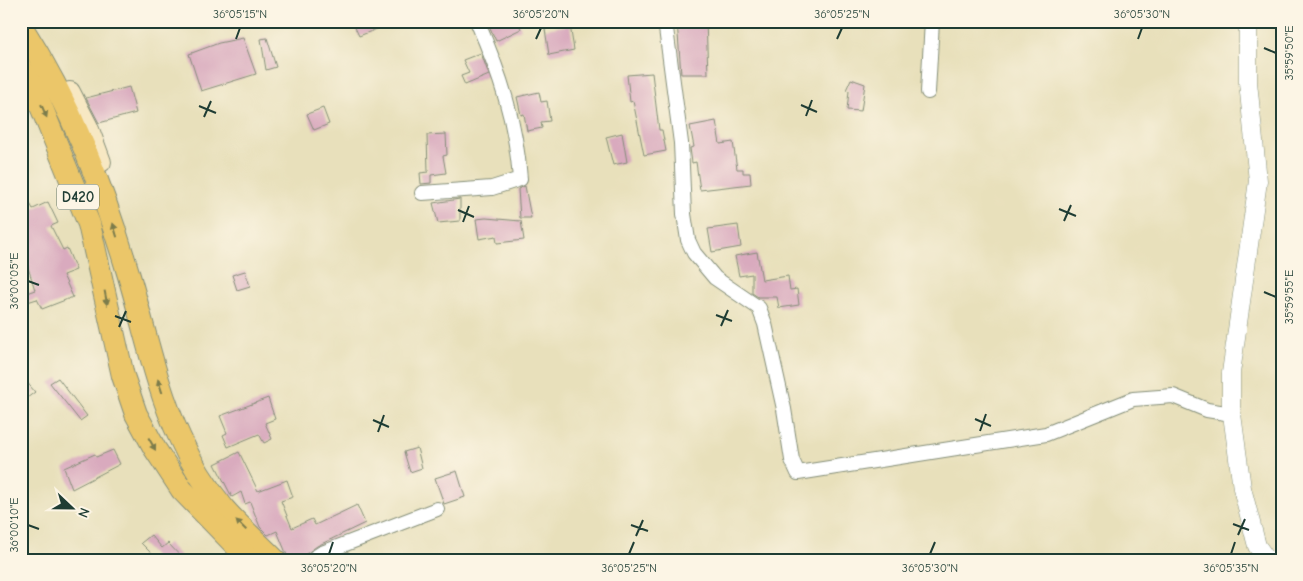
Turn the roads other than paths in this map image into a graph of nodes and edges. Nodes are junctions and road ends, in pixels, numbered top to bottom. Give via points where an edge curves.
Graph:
1 (31, 21) edge
2 (477, 21) edge
3 (665, 21) edge
4 (932, 21) edge
5 (1248, 21) edge
6 (21, 26) edge
7 (21, 68) edge
8 (928, 92) dead end
9 (422, 194) dead end
10 (103, 196) junction
11 (1232, 414) junction
12 (437, 509) dead end
13 (250, 560) edge
14 (275, 560) edge
15 (311, 560) edge
16 (1267, 560) edge

1 - 10 main road via 88,126 102,165
2 - 9 street via 500,74 514,125 520,178 492,188
3 - 11 street via 681,143 688,240 694,253 715,278 759,308 780,390 792,460 798,473 1046,434 1132,399 1173,396 1207,410
4 - 8 street
5 - 11 street via 1248,82 1258,181 1231,373
6 - 10 highway, D420 via 59,90
7 -> 13 highway, D420 via 58,144 89,224 124,376 136,414 182,490
14 -> 10 highway, D420 via 224,509 180,439 155,370
11 - 16 street via 1242,488 1257,546
12 - 15 street

